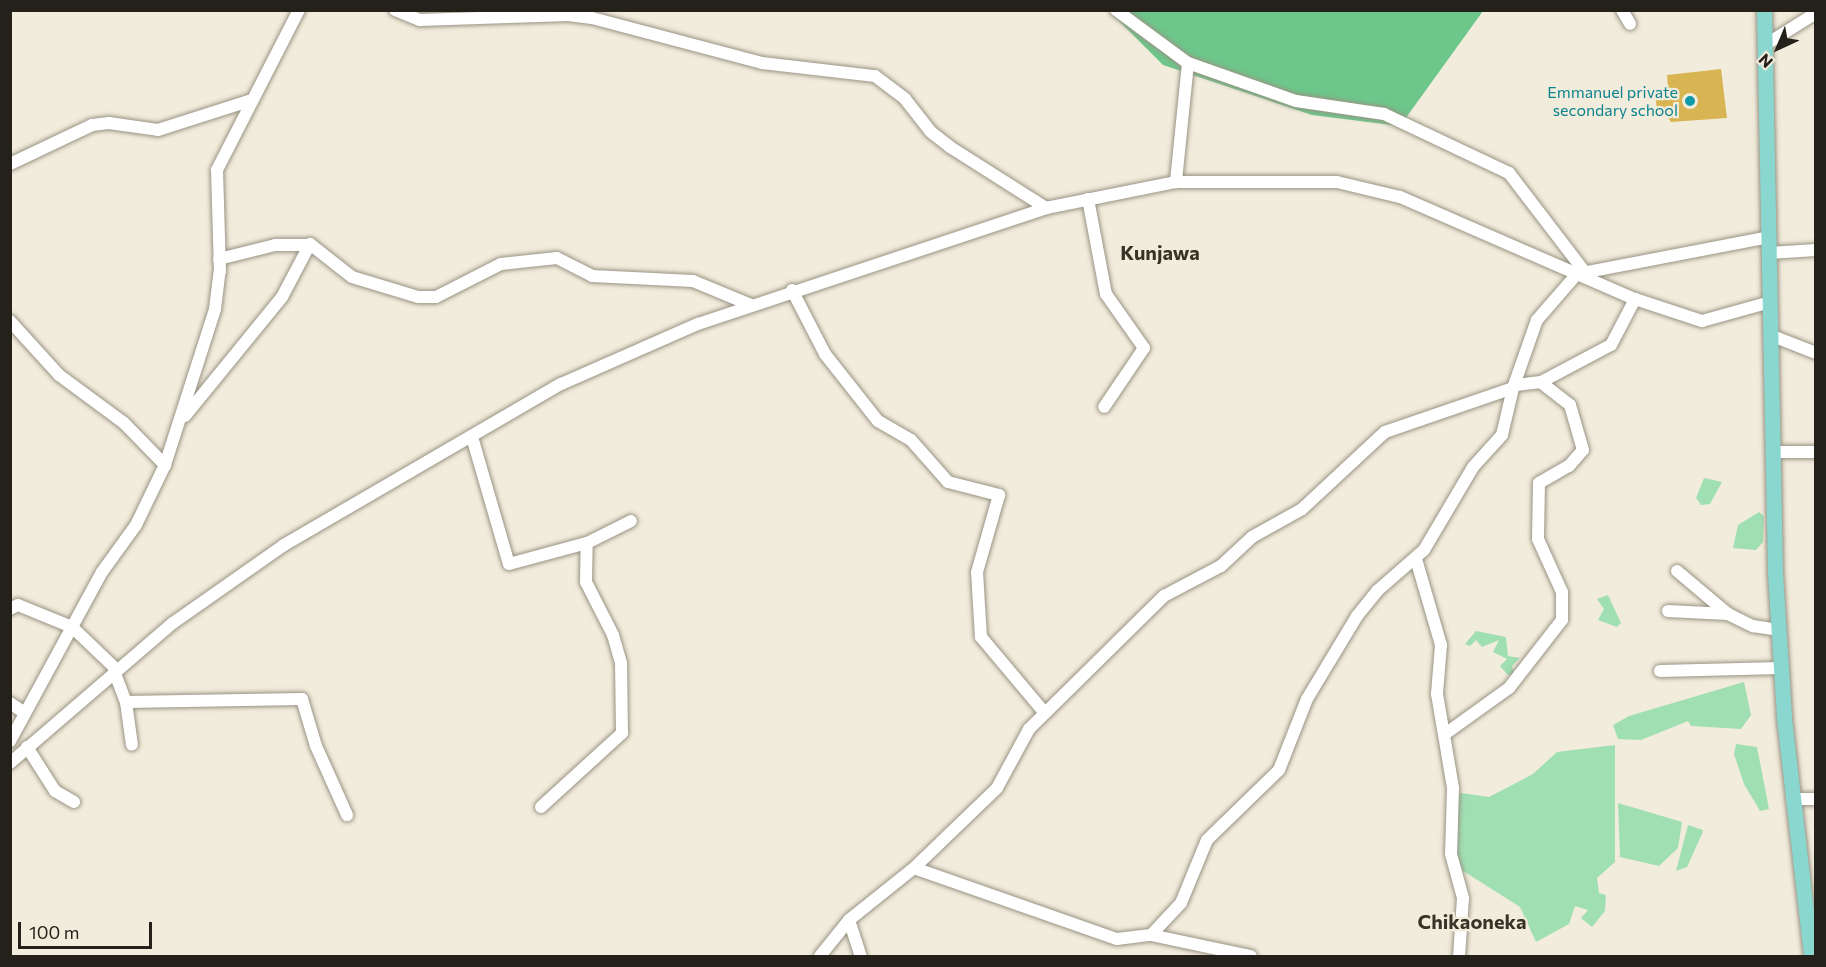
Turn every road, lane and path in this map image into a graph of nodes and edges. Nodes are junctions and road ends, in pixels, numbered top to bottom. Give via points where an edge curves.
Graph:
1 (299, 10) edge
2 (395, 10) edge
3 (1116, 10) edge
4 (1622, 10) edge
5 (1764, 10) edge
6 (1815, 12) edge
7 (1630, 24) dead end
8 (1765, 45) junction
9 (1188, 63) junction
10 (249, 100) junction
11 (10, 164) edge
12 (1176, 182) junction
13 (1088, 199) junction
14 (1046, 208) junction
15 (1769, 237) junction
16 (307, 245) junction
17 (1815, 250) edge
18 (1769, 253) junction
19 (219, 260) junction
20 (1580, 272) junction
21 (792, 290) junction
22 (1635, 299) junction
23 (1770, 302) junction
24 (752, 305) junction
25 (10, 321) edge
26 (1770, 335) junction
27 (1815, 353) edge
28 (1541, 382) junction
29 (1515, 387) junction
30 (1104, 407) dead end
31 (180, 422) junction
32 (472, 437) junction
33 (1772, 452) junction
34 (1815, 452) edge
35 (165, 465) junction
36 (631, 520) dead end
37 (587, 543) junction
38 (1416, 559) junction
39 (1677, 571) dead end
40 (13, 606) edge
41 (1668, 611) dead end
42 (1728, 614) junction
43 (72, 627) junction
44 (1778, 630) junction
45 (1781, 668) junction
46 (115, 670) junction
47 (1660, 671) dead end
48 (126, 702) junction
49 (10, 703) edge
50 (1044, 712) junction
51 (24, 713) junction
52 (1445, 734) junction
53 (10, 741) edge
54 (132, 745) dead end
55 (27, 747) junction
56 (10, 763) edge
57 (1792, 799) junction
58 (1815, 799) edge
59 (74, 801) dead end
60 (541, 807) dead end
61 (346, 815) dead end
62 (914, 868) junction
63 (849, 920) junction
64 (1151, 935) junction
65 (819, 957) edge
66 (861, 957) edge
67 (1251, 957) edge
68 (1460, 957) edge
69 (1811, 957) edge

1 - 10 street via 273,66
2 - 14 street via 411,20 584,17 762,63 875,76 905,99 920,120 950,147
3 - 9 street
4 - 7 street
5 - 8 main road
6 - 8 street
8 - 15 main road
9 - 12 street
9 - 20 street via 1296,101 1384,114 1509,173
10 - 11 street via 158,130 109,123 92,125
10 - 19 street via 217,170
12 - 13 street
12 - 20 street via 1311,179 1368,189 1434,210
13 - 14 street
13 - 30 street via 1106,294 1144,348
14 - 21 street
15 - 18 main road
15 - 20 street
16 - 19 street via 275,245
16 - 24 street via 322,250 352,277 418,297 436,297 507,263 556,258 592,276 693,281
16 - 31 street via 282,297
17 - 18 street
18 - 23 main road
19 - 31 street via 215,309
20 - 22 street
20 - 29 street via 1537,320
21 - 24 street
21 - 50 street via 825,354 878,421 911,440 948,482 999,495 977,572 981,637
22 - 23 street via 1705,322
22 - 28 street via 1611,345
23 - 26 main road
24 - 32 street via 561,384
25 - 35 street via 59,375 124,423
26 - 27 street
26 - 33 main road
28 - 29 street
28 - 52 street via 1566,398 1582,441 1577,460 1539,485 1538,539 1562,592 1562,620 1509,688
29 - 38 street via 1502,435 1473,467 1448,516
29 - 50 street via 1385,432 1302,509 1252,537 1221,566 1164,596
31 - 35 street
32 - 37 street via 509,564
32 - 46 street via 284,545
33 - 34 street
33 - 44 main road
35 - 43 street via 136,525 102,572
36 - 37 street
37 - 60 street via 586,582 613,635 621,663 622,733
38 - 52 street via 1441,645 1437,694
38 - 64 street via 1377,591 1357,616 1311,690 1279,770 1204,844 1181,903
39 - 42 street
40 - 43 street
41 - 42 street
42 - 44 street via 1753,626
43 - 46 street
43 - 51 street
44 - 45 main road
45 - 47 street
45 - 57 main road
46 - 48 street
46 - 55 street
48 - 54 street
48 - 61 street via 249,703 300,698
49 - 51 street
50 - 62 street via 1012,754 997,788
51 - 53 street
52 - 68 street via 1453,788 1451,854 1463,897
55 - 56 street
55 - 59 street via 55,791
57 - 58 street
57 - 69 main road
62 - 63 street
62 - 64 street via 1117,939
63 - 65 street
63 - 66 street
64 - 67 street

